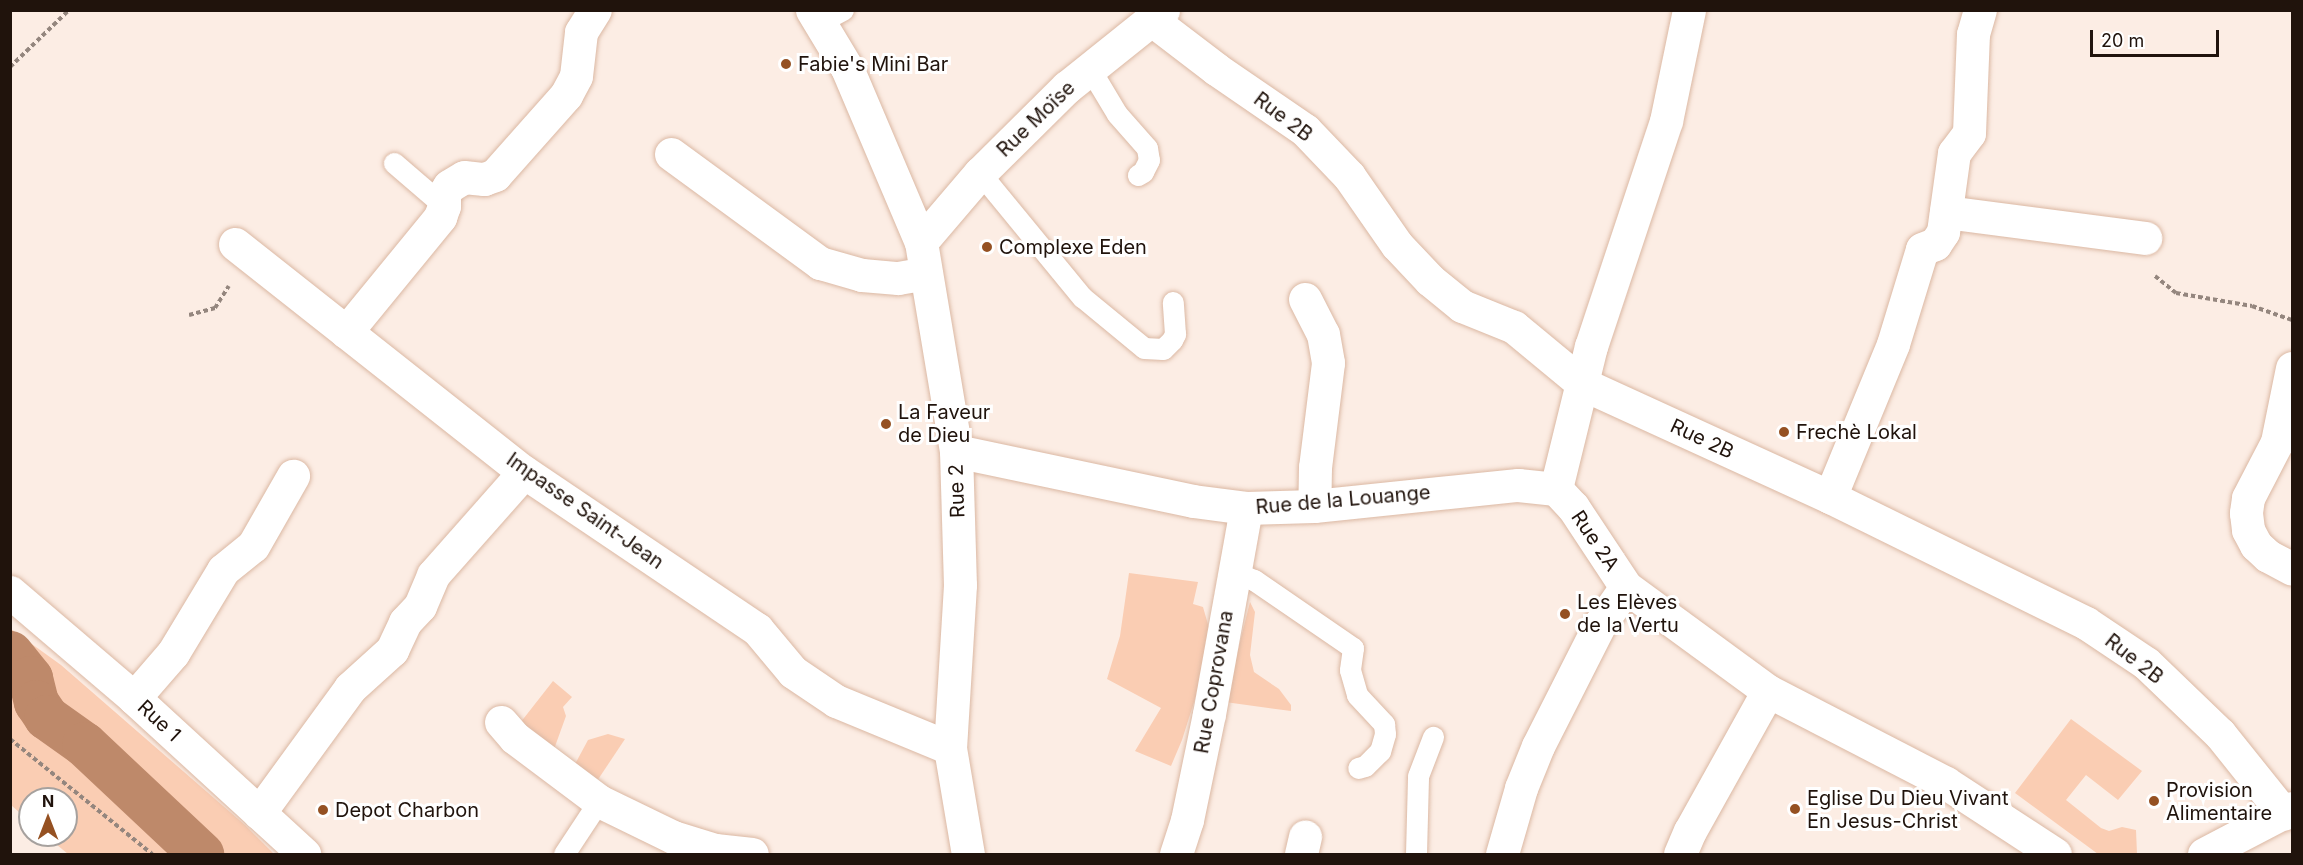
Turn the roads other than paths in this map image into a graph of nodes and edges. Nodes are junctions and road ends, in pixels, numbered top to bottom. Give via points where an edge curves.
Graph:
1 (595, 10) edge
2 (1689, 10) edge
3 (1980, 10) edge
4 (825, 14) edge
5 (1158, 15) edge
6 (1090, 69) junction
7 (671, 154) dead end
8 (394, 163) dead end
9 (980, 173) junction
10 (1138, 175) dead end
11 (444, 206) junction
12 (1946, 212) junction
13 (2145, 238) road end
14 (241, 250) road end
15 (923, 257) junction
16 (1305, 299) dead end
17 (1173, 302) dead end
18 (346, 332) junction
19 (2292, 368) edge
20 (1583, 384) junction
21 (956, 451) junction
22 (524, 472) junction
23 (293, 476) dead end
24 (1556, 489) junction
25 (1830, 497) junction
26 (1314, 506) junction
27 (1246, 508) junction
28 (2292, 569) edge
29 (1234, 572) junction
30 (1626, 587) junction
31 (10, 591) edge
32 (1767, 691) junction
33 (134, 698) junction
34 (501, 722) dead end
35 (1433, 737) dead end
36 (950, 748) junction
37 (1358, 768) dead end
38 (600, 801) junction
39 (2288, 811) edge
40 (259, 813) junction
41 (968, 854) edge
42 (304, 855) edge
43 (564, 855) edge
44 (752, 855) edge
45 (1176, 855) edge
46 (1416, 855) edge
47 (1502, 855) edge
48 (1680, 855) edge
49 (2055, 855) edge
50 (2204, 855) edge

1 - 11 street via 580,32 576,76 566,95 495,175 484,179 464,177 449,186
2 - 20 street via 1666,121 1591,346
3 - 12 street via 1973,34 1969,133 1954,153
4 - 15 street, Rue 2
5 - 6 street, Rue Moïse
5 - 20 street, Rue 2B via 1216,69 1305,130 1349,176 1397,245 1430,280 1462,306 1514,327
6 - 9 street, Rue Moïse
6 - 10 lane via 1118,114 1147,148 1149,160
7 - 15 street via 820,263 862,275 898,278
8 - 11 lane
9 - 15 street, Rue Moïse
9 - 17 lane via 1082,297 1144,348 1163,349 1172,340
11 - 18 street via 440,217
12 - 13 street
12 - 25 street via 1940,238 1922,249 1893,344
14 - 18 street, Impasse Saint-Jean
15 - 21 street, Rue 2
16 - 26 street via 1323,334 1328,363 1314,467
18 - 22 street, Impasse Saint-Jean
19 - 28 street via 2277,442 2248,498 2246,513 2248,530 2256,545
20 - 24 street
20 - 25 street, Rue 2B
21 - 27 street, Rue de la Louange via 1193,501
21 - 36 street, Rue 2 via 960,585
22 - 36 street, Impasse Saint-Jean via 757,628 793,672 837,701
22 - 40 street via 433,575 420,606 405,622 392,650 350,688
23 - 33 street via 253,546 223,570 173,653
24 - 26 street, Rue de la Louange via 1518,485
24 - 30 street, Rue 2A via 1573,507
25 - 39 street, Rue 2B via 2086,623 2146,663 2220,734
26 - 27 street, Rue de la Louange
27 - 29 street, Rue Coprovana
29 - 37 lane via 1254,580 1353,648 1350,670 1356,695 1384,724 1385,734 1380,751
29 - 45 street, Rue Coprovana via 1187,820
30 - 32 street, Rue 2A
30 - 47 street via 1600,624 1538,746
31 - 33 street, Rue 1
32 - 48 street
32 - 49 street, Rue 2A via 1946,783
33 - 40 street, Rue 1
34 - 38 street via 515,738
35 - 46 lane via 1418,776
36 - 41 street, Rue 2
38 - 43 lane
38 - 44 street via 673,837 715,850
39 - 50 street
40 - 42 street, Rue 1

